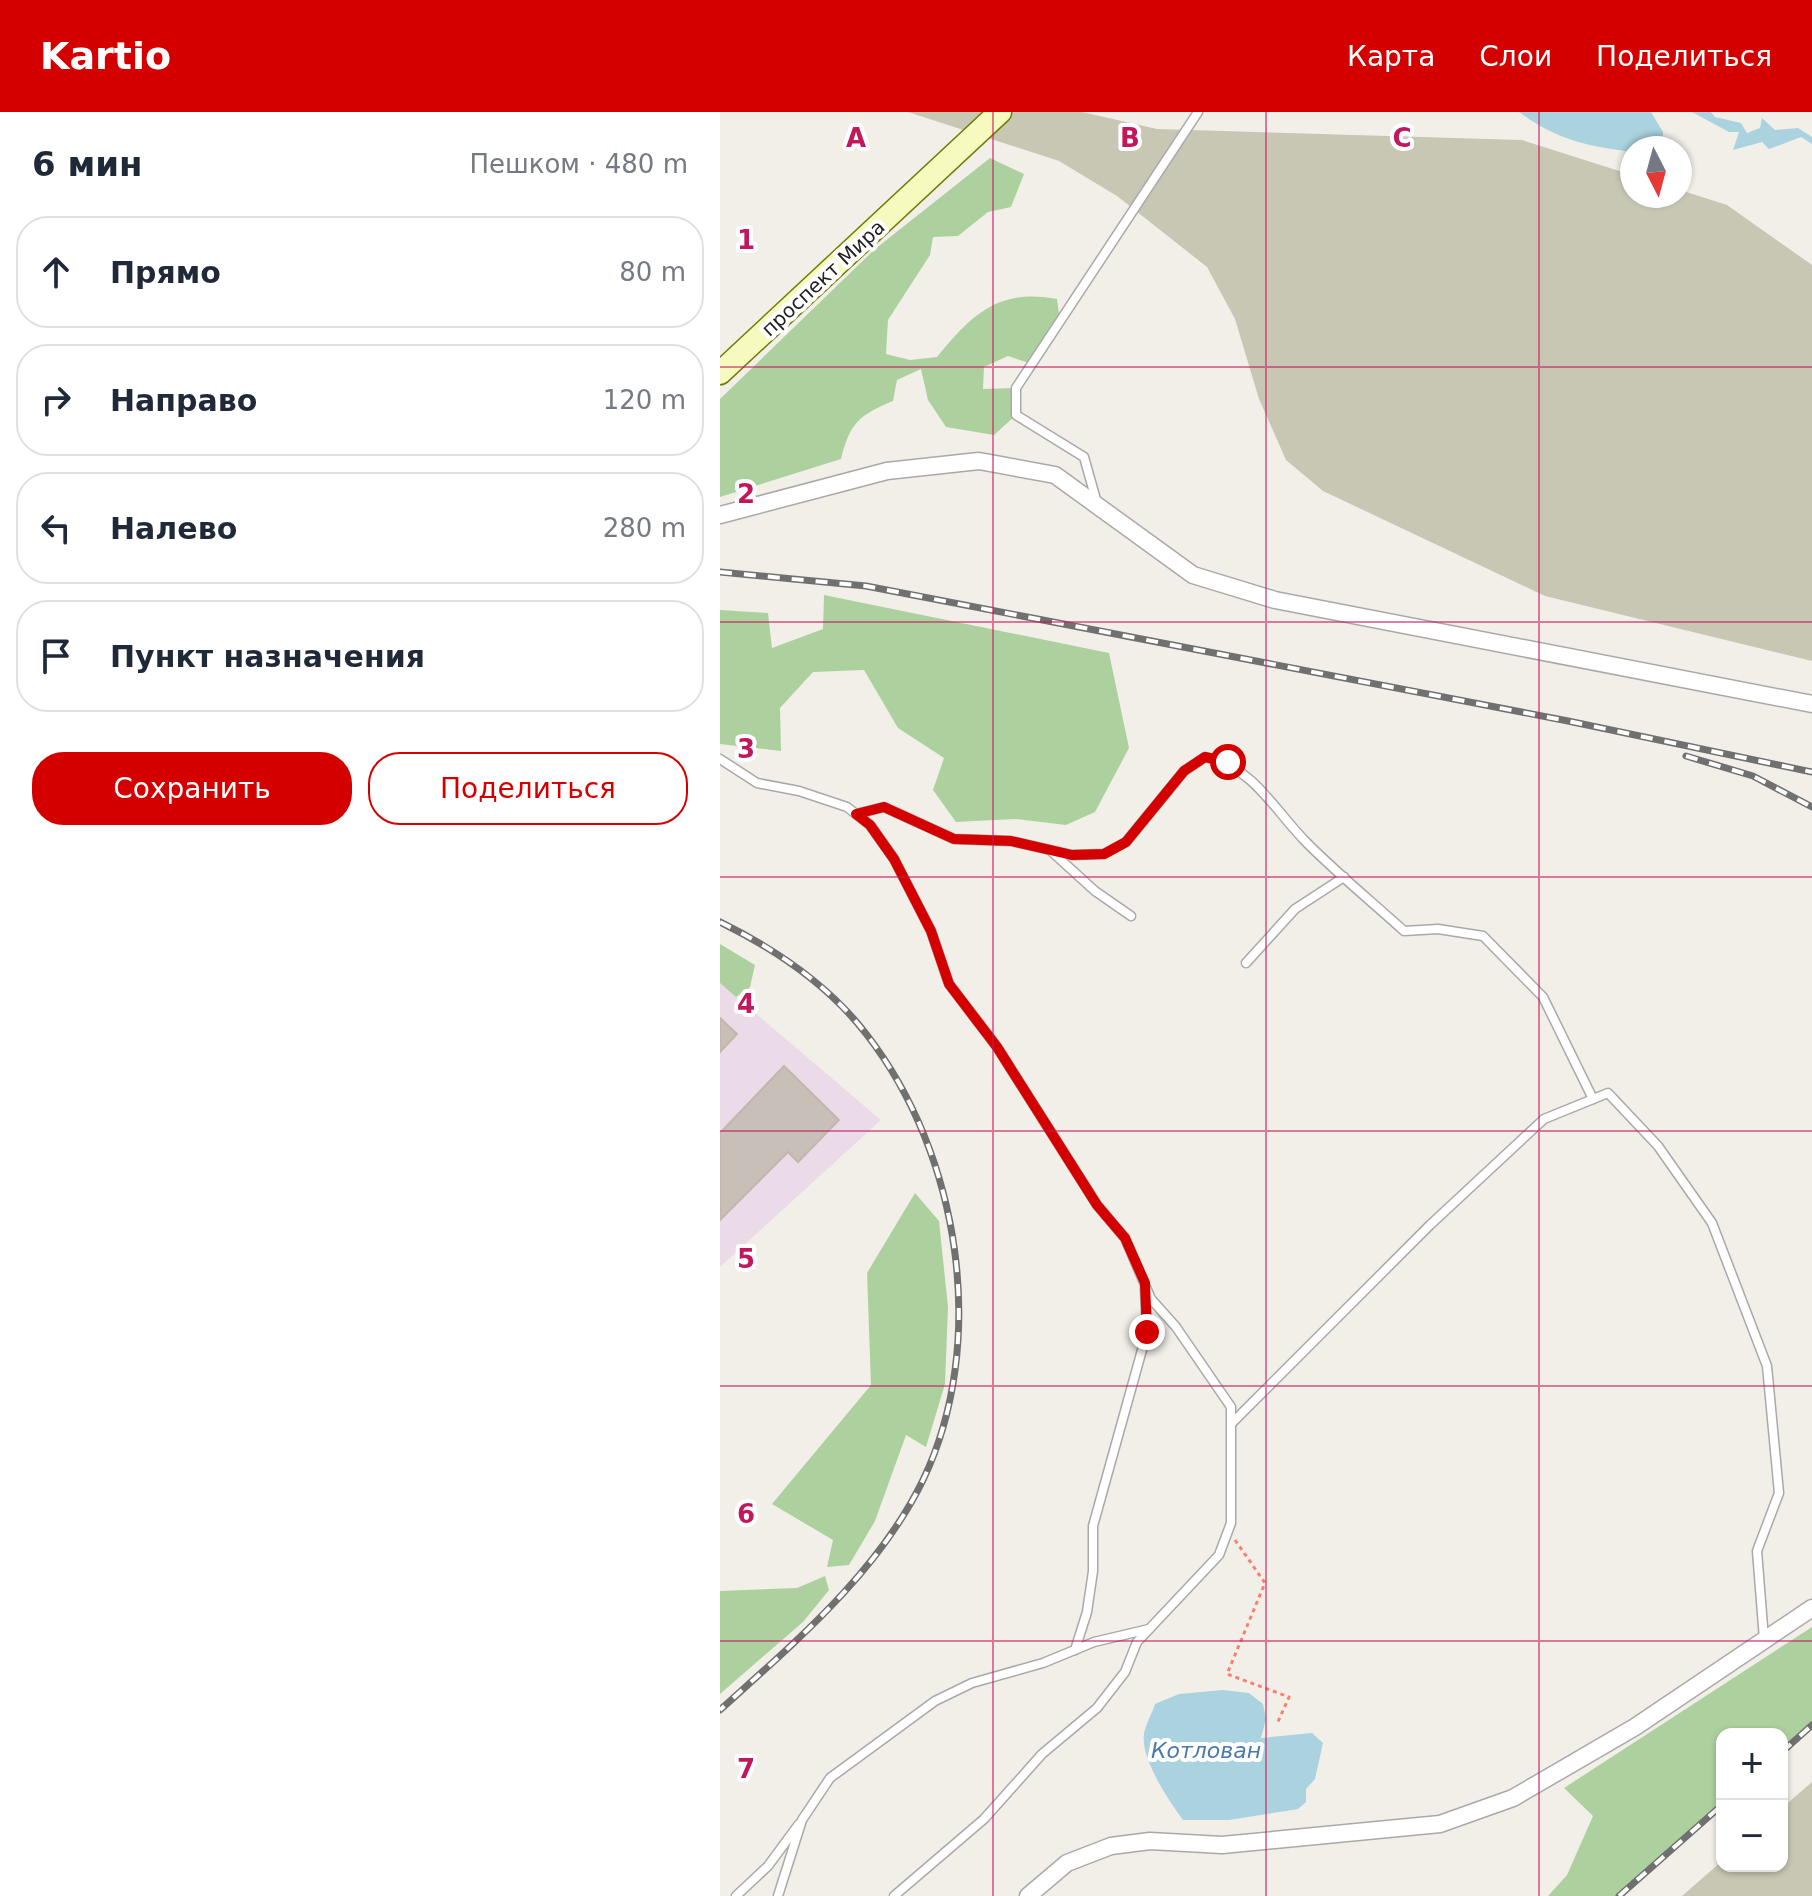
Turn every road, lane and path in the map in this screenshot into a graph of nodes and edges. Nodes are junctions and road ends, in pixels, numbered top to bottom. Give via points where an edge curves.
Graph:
1 (1000, 112) edge
2 (1198, 112) edge
3 (720, 373) edge
4 (1097, 503) junction
5 (720, 515) edge
6 (1812, 704) edge
7 (720, 759) edge
8 (856, 814) junction
9 (1051, 850) junction
10 (1344, 877) junction
11 (1131, 916) dead end
12 (1246, 963) dead end
13 (1593, 1099) junction
14 (1145, 1283) junction
15 (1232, 1423) junction
16 (1228, 1531) junction
17 (1812, 1608) edge
18 (1149, 1629) junction
19 (1764, 1641) junction
20 (1075, 1650) junction
21 (1277, 1724) dead end
22 (802, 1820) junction
23 (736, 1896) edge
24 (778, 1896) edge
25 (894, 1896) edge
26 (1028, 1896) edge

1 - 3 main road, проспект Мира
2 - 4 lane via 1016,388 1016,415 1084,457
4 - 5 street via 1055,475 979,461 887,471
4 - 6 street via 1193,575 1275,600
7 - 8 lane via 757,783 799,791
8 - 9 lane via 884,807 954,839 1011,841
8 - 14 lane via 894,859 931,931 949,984 997,1047 1097,1205 1125,1238
9 - 10 lane via 1104,854 1126,842 1184,771 1205,757 1228,762 1248,776
9 - 11 lane
10 - 12 lane via 1295,909
10 - 13 lane via 1404,931 1438,929 1483,936 1543,997
13 - 15 lane via 1544,1119
13 - 19 lane via 1608,1093 1658,1146 1712,1223 1767,1366 1779,1493 1757,1551
14 - 15 lane via 1151,1299 1231,1407
14 - 20 lane via 1147,1332 1093,1526 1093,1571
15 - 16 lane
16 - 18 lane via 1219,1555
16 - 21 path via 1265,1583 1227,1674 1289,1697
17 - 19 street
18 - 20 lane
18 - 25 lane via 1097,1708 1042,1754 984,1819
19 - 26 street via 1635,1727 1513,1798 1440,1824 1222,1845 1150,1841 1111,1846 1067,1863
20 - 22 lane via 972,1683 935,1701 830,1778
22 - 23 lane via 768,1866
22 - 24 lane

